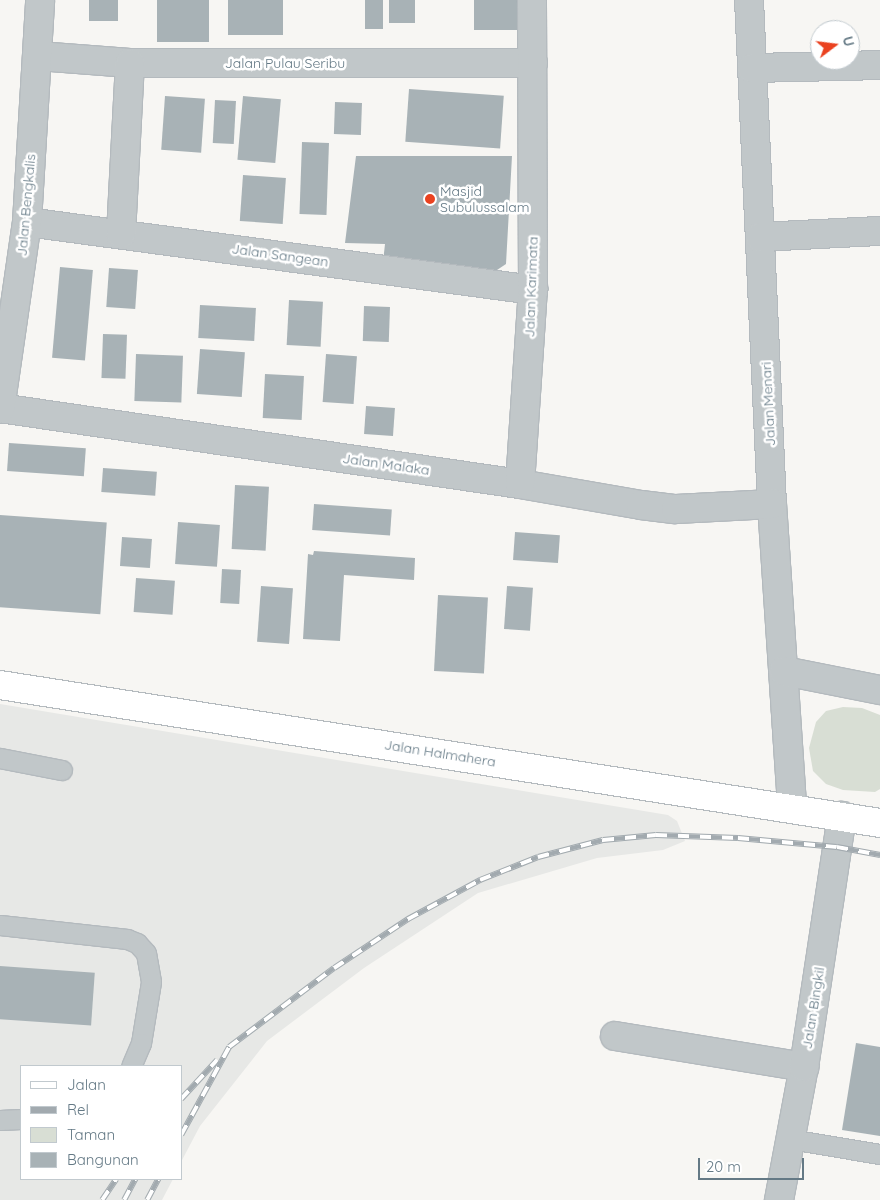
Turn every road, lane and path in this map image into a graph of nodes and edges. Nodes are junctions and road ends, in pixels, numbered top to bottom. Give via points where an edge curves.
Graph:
1 (40, 0) edge
2 (532, 0) edge
3 (749, 0) edge
4 (38, 56) junction
5 (130, 63) junction
6 (533, 64) junction
7 (880, 65) edge
8 (752, 68) junction
9 (27, 222) junction
10 (880, 231) edge
11 (121, 234) junction
12 (760, 237) junction
13 (532, 290) junction
14 (0, 408) edge
15 (520, 484) junction
16 (772, 504) junction
17 (784, 671) junction
18 (0, 685) edge
19 (880, 690) edge
20 (0, 758) edge
21 (62, 770) dead end
22 (792, 807) junction
23 (842, 816) junction
24 (880, 823) edge
25 (0, 925) edge
26 (615, 1036) dead end
27 (131, 1065) edge
28 (804, 1067) junction
29 (20, 1119) edge
30 (0, 1120) edge
31 (790, 1139) junction
32 (880, 1154) edge
33 (779, 1200) edge

1 - 4 street, Jalan Bengkalis
2 - 6 street, Jalan Karimata
3 - 8 street, Jalan Menari
4 - 5 street, Jalan Pulau Seribu
4 - 9 street, Jalan Bengkalis
5 - 6 street, Jalan Pulau Seribu
5 - 11 street
6 - 13 street, Jalan Karimata
7 - 8 street
8 - 12 street, Jalan Menari
9 - 11 street, Jalan Sangean
9 - 14 street, Jalan Bengkalis
10 - 12 street
11 - 13 street, Jalan Sangean
12 - 16 street, Jalan Menari
13 - 15 street, Jalan Karimata
14 - 15 street, Jalan Malaka
15 - 16 street, Jalan Malaka via 676,509
16 - 17 street, Jalan Menari
17 - 19 street
17 - 22 street, Jalan Menari
18 - 22 street, Jalan Halmahera
20 - 21 lane
22 - 23 street, Jalan Halmahera
23 - 24 street, Jalan Halmahera
23 - 28 street, Jalan Bingkil
25 - 27 lane via 137,943 146,953 151,982 141,1043
26 - 28 street
28 - 31 street, Jalan Bingkil
29 - 30 lane
31 - 32 lane
31 - 33 street, Jalan Bingkil

